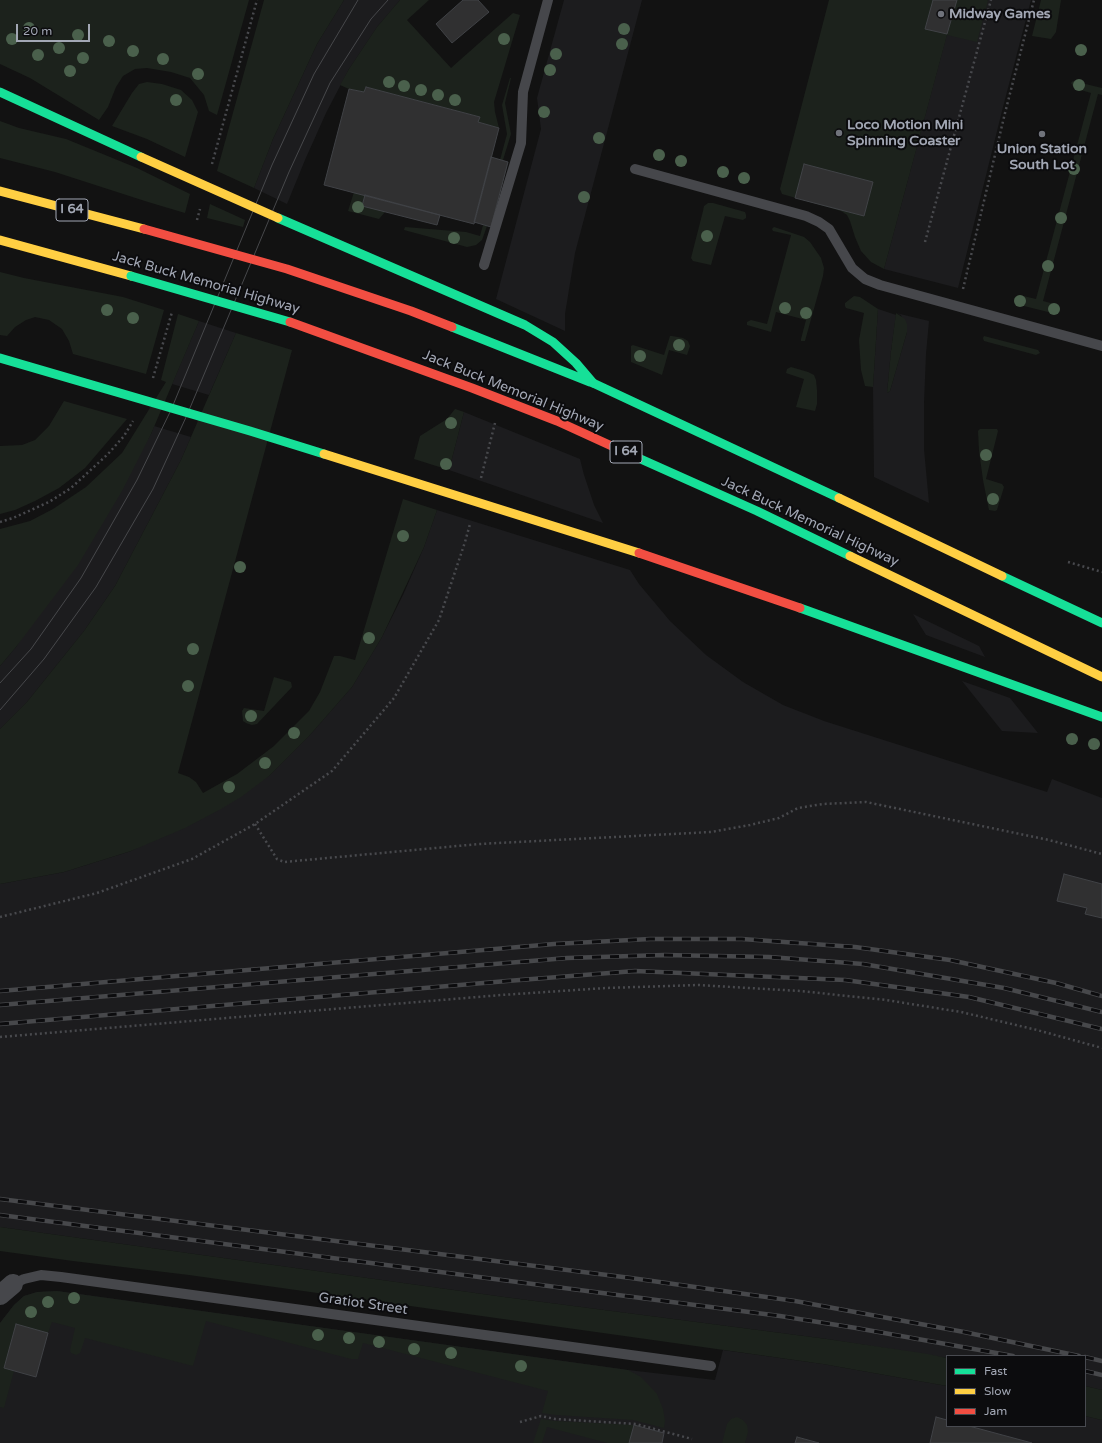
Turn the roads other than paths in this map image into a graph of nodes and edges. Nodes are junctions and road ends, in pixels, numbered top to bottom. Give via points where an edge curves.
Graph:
1 (548, 0) edge
2 (0, 92) edge
3 (635, 169) dead end
4 (0, 190) edge
5 (0, 240) edge
6 (484, 265) dead end
7 (1102, 346) edge
8 (0, 358) edge
9 (593, 383) junction
10 (1102, 623) edge
11 (1102, 677) edge
12 (1102, 717) edge
13 (6, 1289) edge
14 (711, 1366) dead end

1 - 6 lane via 523,92 521,143
2 - 9 highway, bridge via 315,235 525,325 554,342
3 - 7 lane via 806,216 819,222 829,229 852,268 866,279 880,285
4 - 9 highway, I 64, bridge via 287,269 411,311
5 - 11 highway, Jack Buck Memorial Highway / I 64, bridge via 214,298 303,326 557,421 757,511
8 - 12 highway, bridge via 265,436 621,547 839,621
9 - 10 highway, I 64
13 - 14 lane, Gratiot Street via 24,1279 41,1276 61,1277

